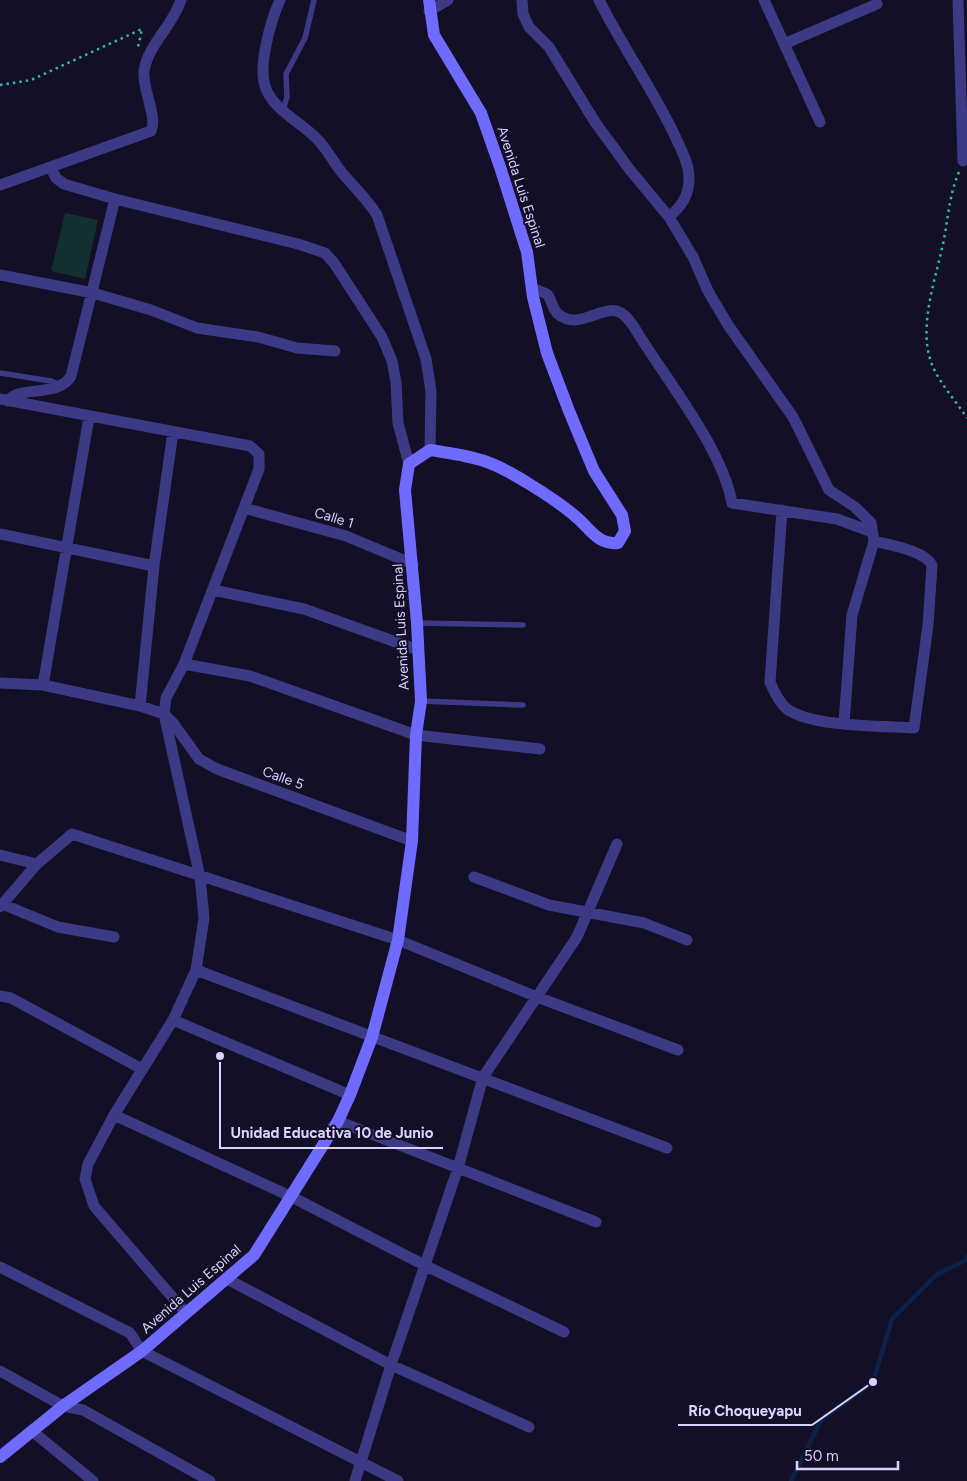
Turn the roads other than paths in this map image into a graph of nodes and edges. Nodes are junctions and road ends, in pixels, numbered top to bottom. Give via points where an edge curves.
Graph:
1 (181, 0) edge
2 (280, 0) edge
3 (314, 0) edge
4 (448, 0) edge
5 (522, 0) edge
6 (599, 0) edge
7 (764, 0) edge
8 (958, 0) edge
9 (877, 4) dead end
10 (429, 6) edge
11 (784, 44) junction
12 (283, 110) junction
13 (820, 122) dead end
14 (963, 161) road end
15 (51, 168) junction
16 (0, 185) edge
17 (115, 199) junction
18 (669, 217) junction
19 (0, 275) edge
20 (532, 288) junction
21 (93, 292) junction
22 (336, 351) dead end
23 (0, 374) edge
24 (60, 385) junction
25 (4, 400) edge
26 (89, 417) junction
27 (173, 432) junction
28 (430, 450) junction
29 (410, 464) junction
30 (244, 508) junction
31 (782, 510) junction
32 (0, 534) edge
33 (873, 536) junction
34 (67, 549) junction
35 (413, 564) junction
36 (154, 566) junction
37 (213, 590) junction
38 (417, 623) junction
39 (523, 625) dead end
40 (418, 650) junction
41 (184, 664) junction
42 (0, 683) edge
43 (43, 685) junction
44 (421, 701) junction
45 (523, 704) dead end
46 (140, 706) junction
47 (164, 714) junction
48 (844, 723) junction
49 (416, 735) junction
50 (540, 749) dead end
51 (412, 841) junction
52 (617, 844) dead end
53 (0, 855) edge
54 (37, 864) junction
55 (200, 877) junction
56 (474, 877) dead end
57 (1, 905) edge
58 (588, 912) junction
59 (114, 937) dead end
60 (398, 940) junction
61 (687, 940) dead end
62 (196, 970) junction
63 (0, 996) edge
64 (537, 997) junction
65 (173, 1020) junction
66 (372, 1037) junction
67 (678, 1050) dead end
68 (142, 1069) junction
69 (482, 1077) junction
70 (350, 1095) junction
71 (114, 1115) junction
72 (338, 1121) junction
73 (667, 1148) dead end
74 (458, 1168) junction
75 (292, 1197) junction
76 (596, 1222) dead end
77 (426, 1266) junction
78 (0, 1267) edge
79 (227, 1279) junction
80 (186, 1313) junction
81 (564, 1332) dead end
82 (142, 1351) junction
83 (391, 1365) junction
84 (0, 1371) edge
85 (63, 1406) junction
86 (529, 1427) dead end
87 (32, 1430) junction
88 (2, 1453) edge
89 (361, 1461) junction
90 (93, 1481) edge
91 (210, 1481) edge
92 (354, 1481) edge
93 (398, 1481) edge

1 - 15 street via 151,50 144,72 144,87 153,121 151,131
2 - 12 street via 272,23 263,74 268,94
3 - 12 lane via 305,38 286,74
4 - 10 street
5 - 18 street via 523,14 529,27 549,47 595,122
6 - 18 street via 660,105 686,162 688,189 684,201
7 - 11 street
8 - 14 street
9 - 11 street
10 - 20 street, Avenida Luis Espinal via 434,35 481,113 527,252
11 - 13 street
12 - 28 street via 318,139 377,215 426,359 431,391
15 - 16 street
15 - 17 street via 64,184
17 - 21 street
17 - 29 street via 325,253 382,337 392,361 398,423
18 - 33 street via 718,308 793,417 829,490 863,513 872,524
19 - 21 street
20 - 28 street, Avenida Luis Espinal via 547,353 569,411 594,471 622,515 625,531 622,539 618,543 596,538 575,516 543,493 488,462
20 - 31 street via 546,294 556,312 569,320 579,321 608,311 623,314 717,458 732,503
21 - 22 street via 197,328 258,337 298,348
21 - 24 street via 72,376
23 - 24 lane
24 - 25 street via 16,394
25 - 26 street
26 - 27 street
26 - 34 street
27 - 30 street via 250,446 259,454 259,469
27 - 36 street
28 - 29 street
29 - 35 street, Avenida Luis Espinal via 405,490
30 - 35 street, Calle 1 via 346,536
30 - 37 street
31 - 33 street via 837,519
31 - 48 street via 770,682 786,708 806,718
32 - 34 street
33 - 48 street via 852,616
33 - 48 street via 922,555 930,560 932,566 928,625 914,728
34 - 36 street
34 - 43 street
35 - 38 street, Avenida Luis Espinal
36 - 46 street
37 - 40 street via 304,609
37 - 41 street
38 - 39 lane
38 - 40 street, Avenida Luis Espinal
40 - 44 street, Avenida Luis Espinal
41 - 47 street via 166,698
41 - 49 street via 250,676
42 - 43 street
43 - 46 street
44 - 45 lane
44 - 49 street, Avenida Luis Espinal
46 - 47 street
47 - 51 street, Calle 5 via 200,759 217,769
47 - 55 street
49 - 50 street
49 - 51 street, Avenida Luis Espinal
51 - 60 street, Avenida Luis Espinal
52 - 58 street
53 - 54 street
54 - 55 street via 72,834
54 - 57 street
55 - 60 street
55 - 62 street via 204,918
56 - 58 street via 549,905
57 - 59 street via 58,927
58 - 61 street via 644,923
58 - 64 street via 577,937
60 - 64 street
60 - 66 street, Avenida Luis Espinal
62 - 65 street
62 - 66 street
63 - 68 street via 11,998
64 - 67 street
64 - 69 street
65 - 68 street
65 - 70 street
66 - 69 street
66 - 70 street, Avenida Luis Espinal
68 - 71 street
69 - 73 street
69 - 74 street
70 - 72 street, Avenida Luis Espinal
71 - 75 street
71 - 80 street via 88,1164 85,1179 88,1192 94,1206
72 - 74 street
72 - 75 street, Avenida Luis Espinal
74 - 76 street
74 - 77 street
75 - 77 street
75 - 79 street, Avenida Luis Espinal via 254,1255
77 - 81 street
77 - 83 street
78 - 82 street via 130,1333
79 - 80 street, Avenida Luis Espinal
79 - 83 street
80 - 82 street, Avenida Luis Espinal
82 - 85 street, Avenida Luis Espinal
82 - 89 street
83 - 86 street
83 - 89 street
84 - 85 street
85 - 87 street, Avenida Luis Espinal
85 - 91 street via 83,1410
87 - 88 street, Avenida Luis Espinal
87 - 90 street
89 - 92 street
89 - 93 street

